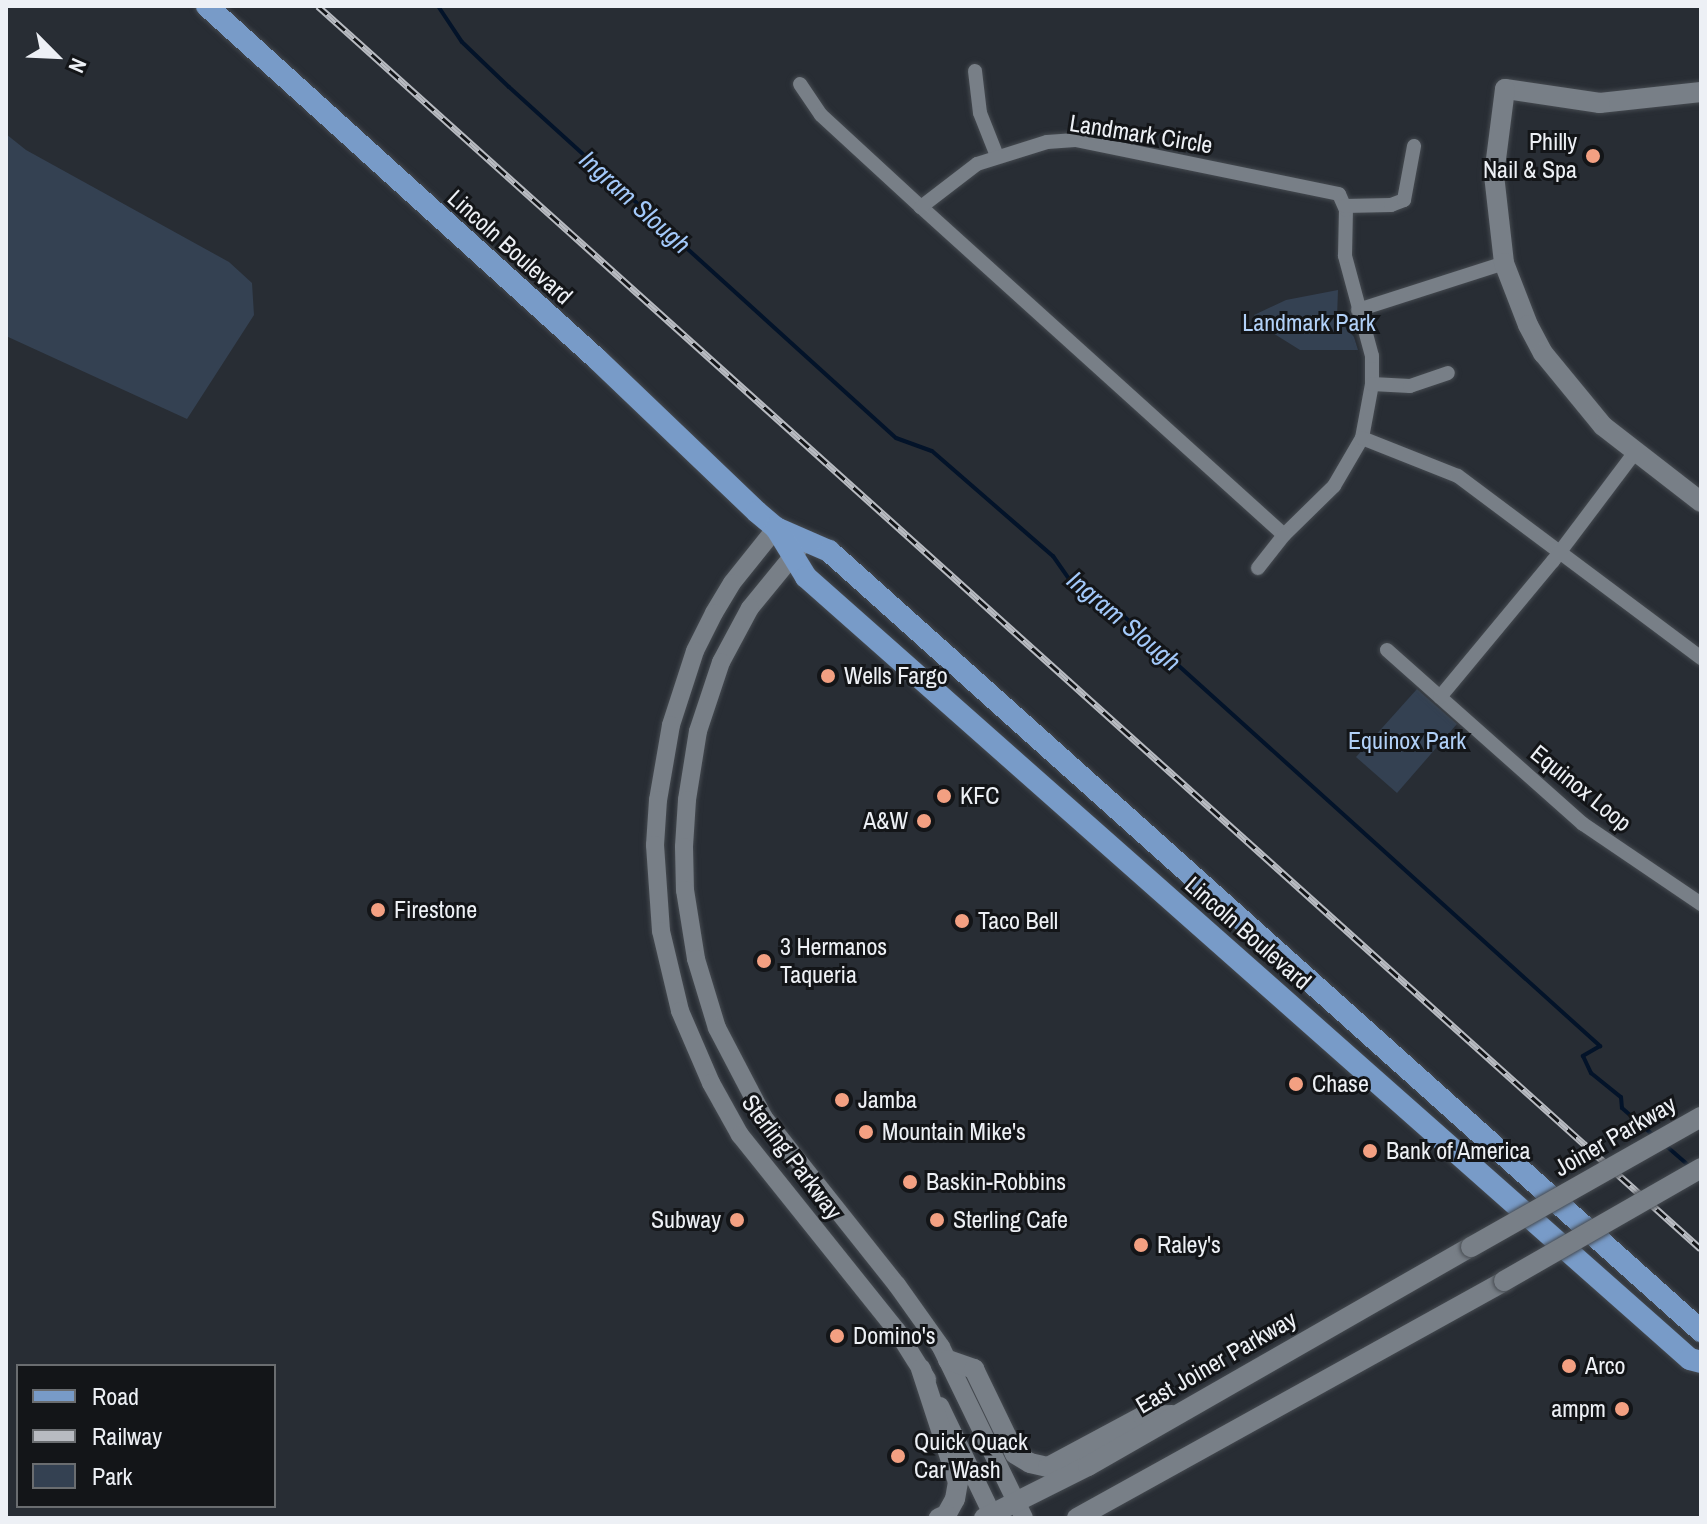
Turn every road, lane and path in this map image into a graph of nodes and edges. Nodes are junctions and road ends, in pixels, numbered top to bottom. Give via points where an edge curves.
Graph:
1 (207, 6) edge
2 (975, 71) dead end
3 (800, 84) dead end
4 (1701, 92) edge
5 (1414, 146) dead end
6 (997, 156) junction
7 (1345, 206) junction
8 (921, 207) junction
9 (1504, 263) junction
10 (1358, 310) junction
11 (1448, 373) dead end
12 (1372, 384) junction
13 (1362, 438) junction
14 (1635, 452) junction
15 (1701, 502) edge
16 (776, 528) junction
17 (1284, 535) junction
18 (799, 548) junction
19 (1561, 551) junction
20 (1258, 568) dead end
21 (1387, 650) dead end
22 (1701, 658) edge
23 (1440, 697) junction
24 (1701, 904) edge
25 (1701, 1117) edge
26 (1701, 1168) edge
27 (1471, 1247) joint
28 (1701, 1331) edge
29 (948, 1360) junction
30 (1701, 1362) edge
31 (921, 1369) junction
32 (1176, 1415) junction
33 (1021, 1510) edge
34 (990, 1517) edge
35 (939, 1518) edge
36 (1077, 1518) edge

1 - 16 main road, Lincoln Boulevard
2 - 6 street via 980,113
3 - 8 street via 821,115
4 - 9 main road via 1600,103 1505,89 1494,175
5 - 7 street via 1404,200
6 - 7 street, Landmark Circle via 1075,140 1327,190 1339,194
6 - 8 street, Landmark Circle via 977,164
7 - 10 street via 1345,256
8 - 17 street
9 - 10 street
9 - 14 main road via 1528,325 1559,376 1603,426
10 - 12 street via 1372,356
11 - 12 street via 1410,386
12 - 13 street
13 - 17 street via 1334,486
13 - 19 street via 1458,476
14 - 15 main road
14 - 19 street
16 - 18 main road, Lincoln Boulevard
16 - 31 street, Sterling Parkway via 714,613 695,651 671,725 655,845 661,931 680,1011 740,1135
17 - 20 street
18 - 28 main road, Lincoln Boulevard via 829,551
18 - 29 street, Sterling Parkway via 740,626 721,662 698,731 684,847 696,959 717,1028 764,1118 897,1285
18 - 30 main road, Lincoln Boulevard via 806,577 818,588 1690,1359
19 - 22 street
19 - 23 street
21 - 23 street, Equinox Loop
23 - 24 street, Equinox Loop via 1583,824
25 - 27 main road, Joiner Parkway, bridge
26 - 36 main road, bridge
27 - 32 main road, East Joiner Parkway
29 - 32 main road via 974,1369 1015,1454 1030,1463 1048,1467 1143,1416
29 - 33 street, Sterling Parkway
31 - 34 street, Sterling Parkway
31 - 35 main road via 958,1482 955,1499
32 - 33 main road, East Joiner Parkway
33 - 34 main road, East Joiner Parkway

